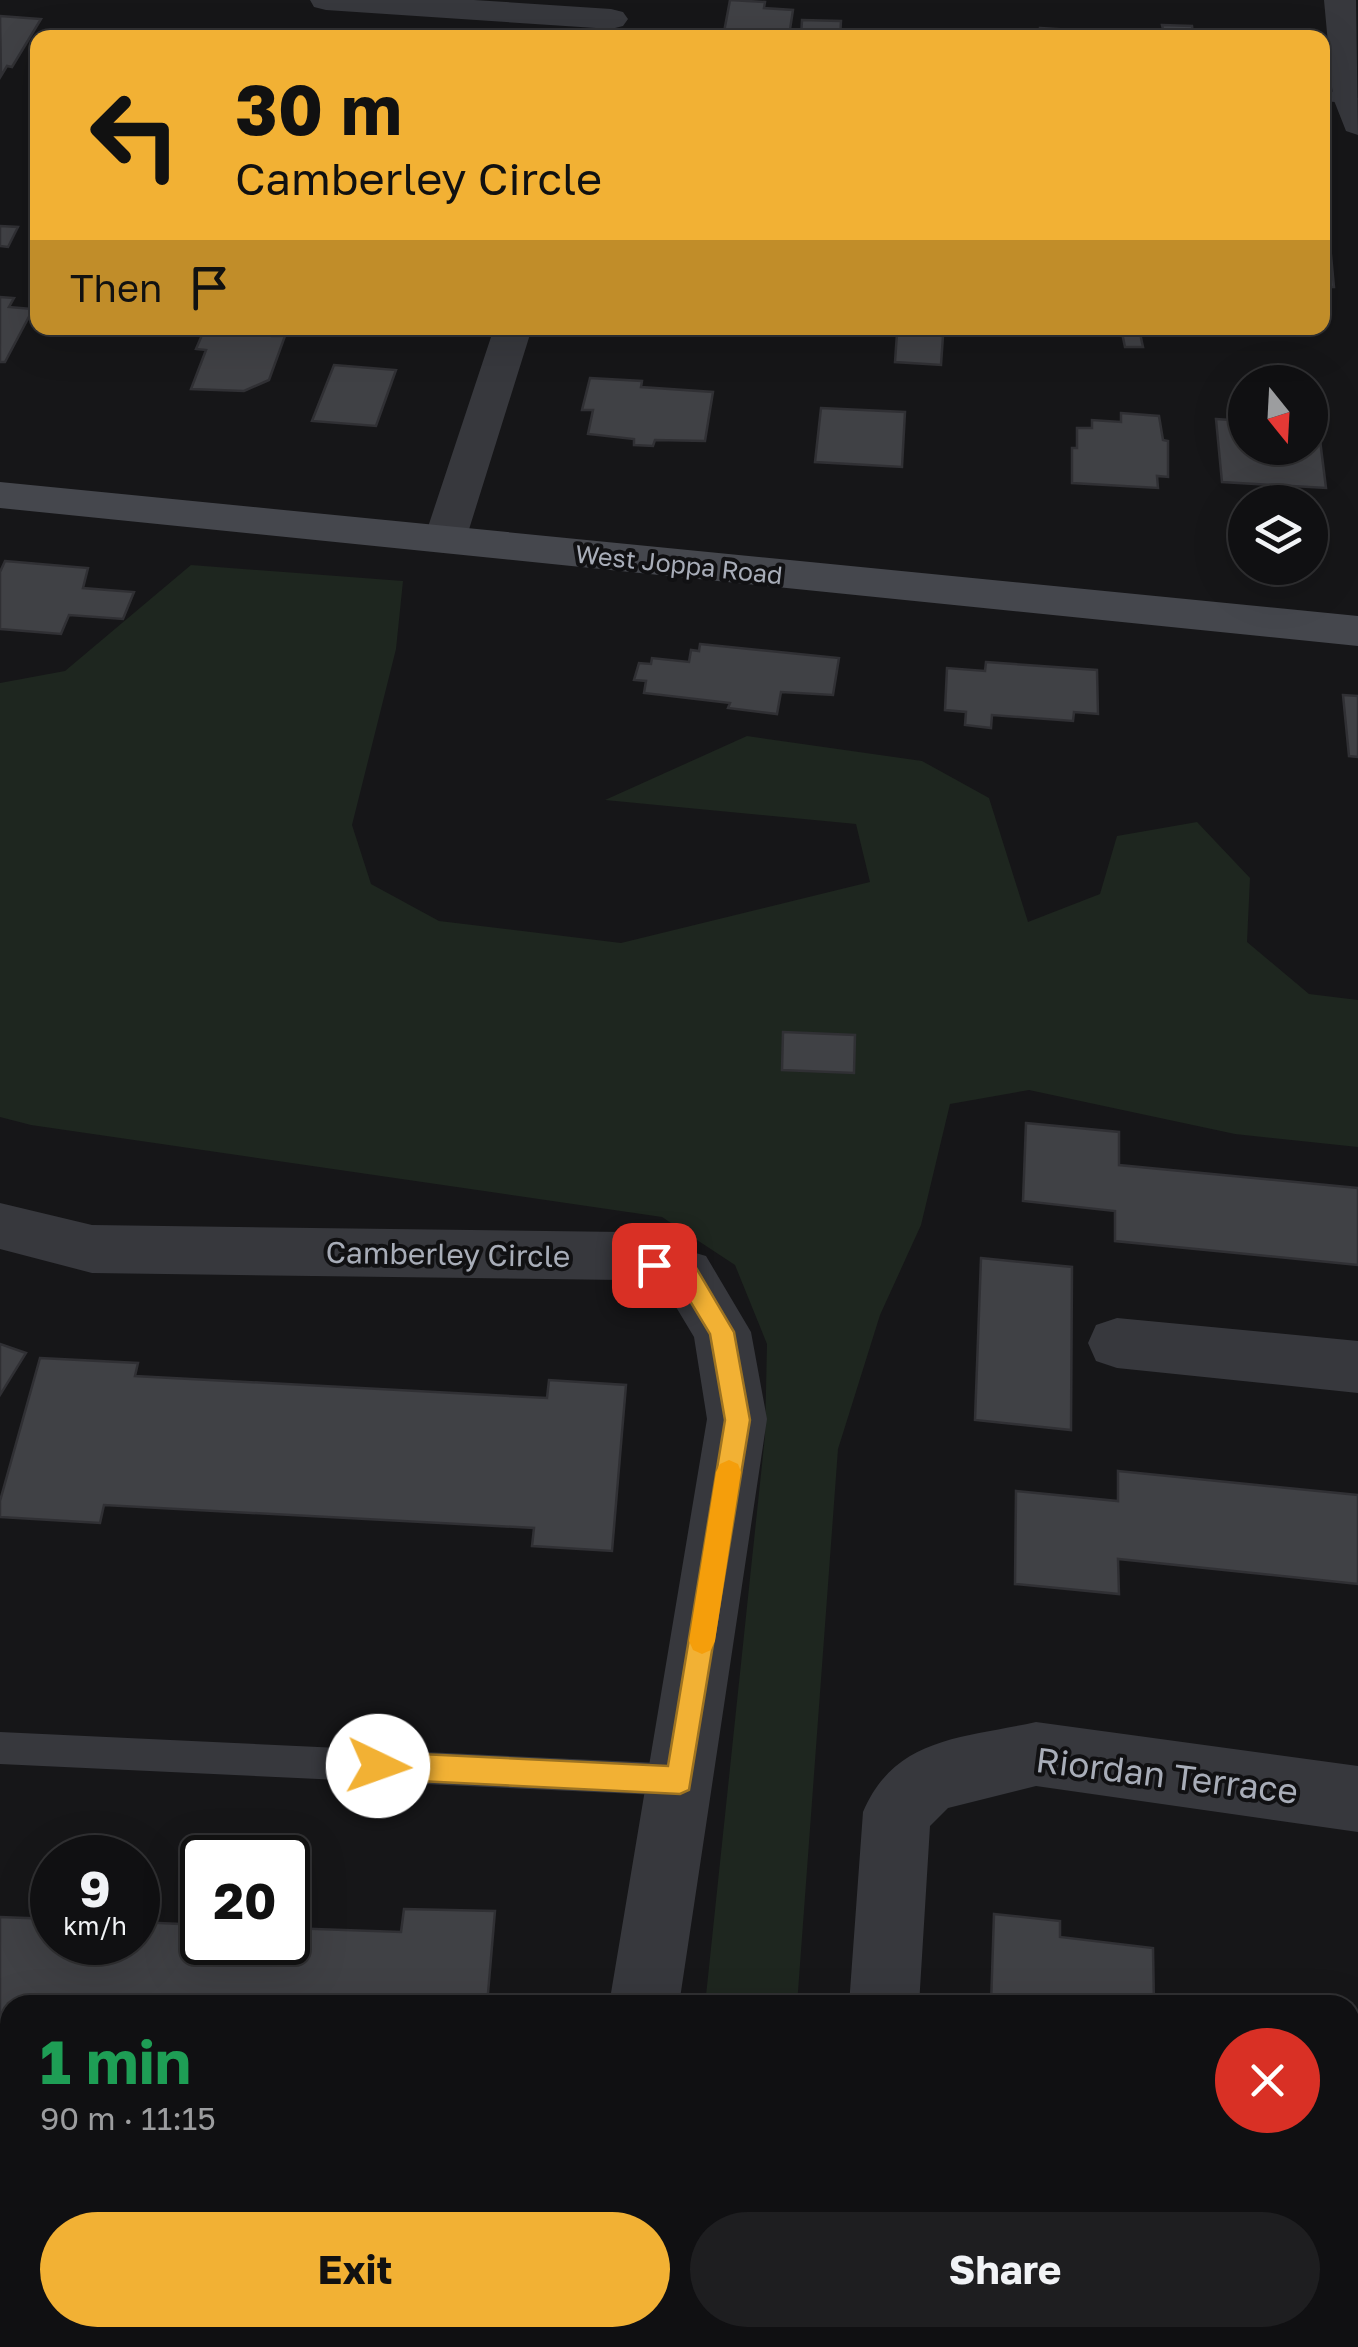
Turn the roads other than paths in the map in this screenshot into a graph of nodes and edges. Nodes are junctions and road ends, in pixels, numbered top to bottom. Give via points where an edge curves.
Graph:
1 (326, 0) edge
2 (1340, 0) edge
3 (611, 19) edge
4 (1344, 106) edge
5 (511, 335) edge
6 (0, 495) edge
7 (446, 539) junction
8 (1358, 631) edge
9 (0, 1226) edge
10 (1117, 1343) dead end
11 (1358, 1367) edge
12 (0, 1748) edge
13 (680, 1780) junction
14 (1358, 1799) edge
15 (646, 1995) edge
16 (885, 1995) edge

1 - 3 street
2 - 4 street
5 - 7 street
6 - 7 street, West Joppa Road
7 - 8 street, West Joppa Road
9 - 13 street, Camberley Circle via 92,1248 623,1256 686,1273 722,1332 737,1420
10 - 11 street
12 - 13 lane
13 - 15 street, Camberley Circle
14 - 16 street, Riordan Terrace via 1036,1754 929,1779 897,1812

